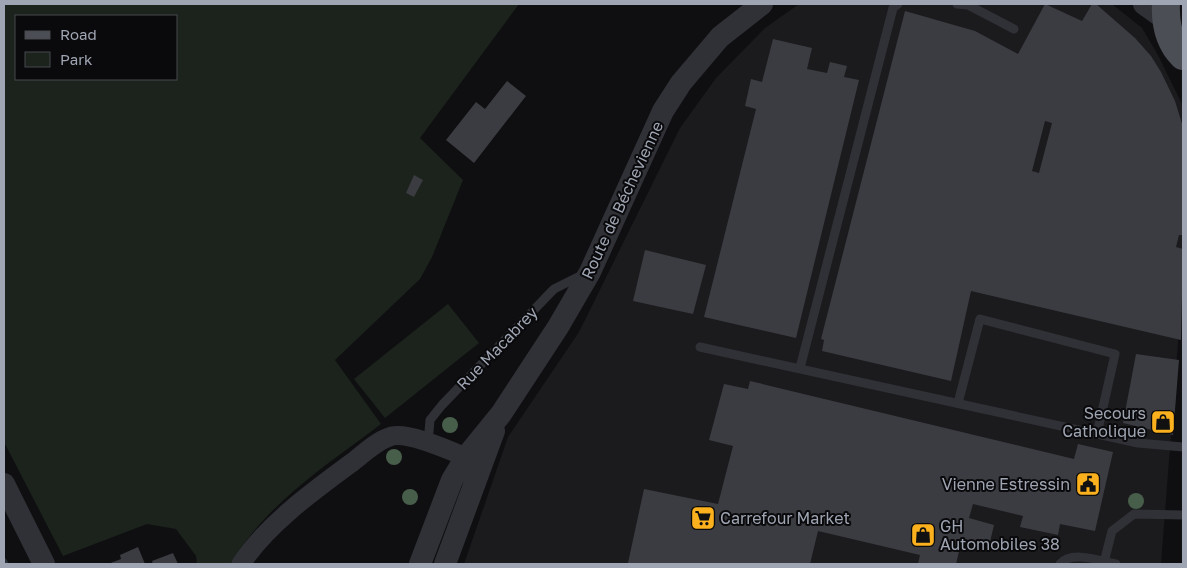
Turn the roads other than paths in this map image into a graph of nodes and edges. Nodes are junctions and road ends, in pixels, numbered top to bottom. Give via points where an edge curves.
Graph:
1 (762, 4) edge
2 (898, 4) edge
3 (957, 4) edge
4 (1158, 9) edge
5 (1014, 29) dead end
6 (1183, 56) edge
7 (590, 272) junction
8 (700, 347) dead end
9 (800, 368) junction
10 (958, 403) junction
11 (501, 414) junction
12 (1097, 434) junction
13 (428, 443) junction
14 (1183, 447) edge
15 (466, 456) junction
16 (4, 484) edge
17 (1183, 514) edge
18 (1104, 562) junction
19 (44, 564) edge
20 (241, 564) edge
21 (420, 564) edge
22 (445, 564) edge
23 (1060, 564) edge
24 (1116, 564) edge

1 - 7 street, Route de Béchevienne via 720,37 681,83 663,111
2 - 9 lane via 892,8
3 - 5 lane via 968,5
4 - 6 main road via 1170,38
7 - 11 street, Route de Béchevienne
7 - 13 lane, Rue Macabrey via 554,289 442,405 430,420
8 - 9 lane
9 - 10 lane
10 - 12 lane
10 - 12 lane via 980,319 1115,354
11 - 15 street, Route de Béchevienne
11 - 22 street, Route de Béchevienne
12 - 14 lane via 1138,443
13 - 15 street
13 - 20 street via 394,436 380,441 313,492 269,532
15 - 21 street, Route de Béchevienne via 452,480
16 - 19 street
17 - 18 lane via 1134,514 1112,531
18 - 23 lane via 1075,557
18 - 24 lane

